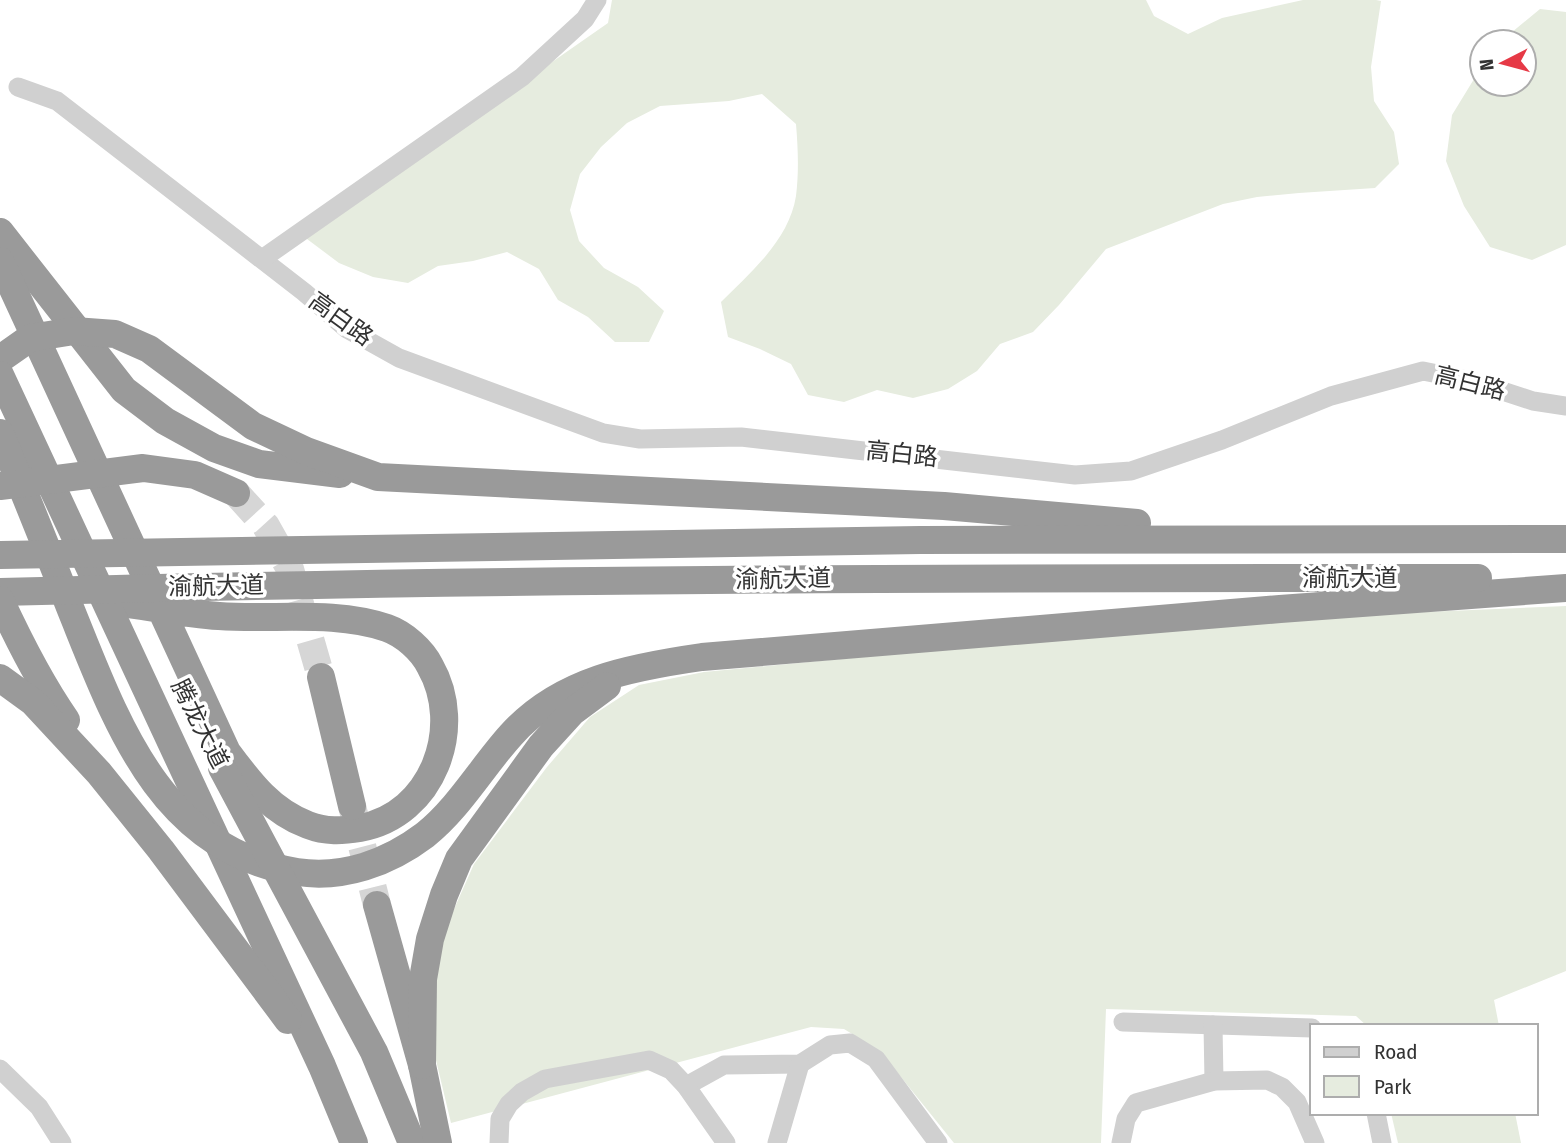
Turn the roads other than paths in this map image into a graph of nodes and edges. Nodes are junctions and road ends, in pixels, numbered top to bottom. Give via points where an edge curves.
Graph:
1 (597, 0) edge
2 (18, 88) dead end
3 (0, 232) edge
4 (262, 259) junction
5 (0, 261) edge
6 (0, 299) edge
7 (0, 359) edge
8 (0, 375) edge
9 (1566, 406) edge
10 (0, 433) edge
11 (378, 477) junction
12 (0, 486) edge
13 (236, 493) tunnel mouth
14 (1566, 539) edge
15 (1324, 540) junction
16 (0, 555) edge
17 (1566, 578) edge
18 (1566, 588) edge
19 (37, 591) junction
20 (0, 592) edge
21 (0, 600) edge
22 (647, 665) junction
23 (321, 677) tunnel mouth
24 (0, 678) edge
25 (352, 806) tunnel mouth
26 (161, 849) junction
27 (377, 905) tunnel mouth
28 (1123, 1022) dead end
29 (1213, 1025) junction
30 (1310, 1028) edge
31 (800, 1064) junction
32 (422, 1065) junction
33 (322, 1066) junction
34 (0, 1069) edge
35 (1214, 1081) junction
36 (686, 1086) junction
37 (1376, 1115) edge
38 (409, 1134) edge
39 (62, 1143) edge
40 (354, 1143) edge
41 (439, 1143) edge
42 (499, 1143) edge
43 (726, 1143) edge
44 (777, 1143) edge
45 (938, 1143) edge
46 (1121, 1143) edge
47 (1315, 1143) edge
48 (1382, 1143) edge

1 - 4 street via 585,19 522,77
2 - 4 street, 高白路 via 57,101
3 - 11 highway via 124,390 165,421 214,448 259,464
4 - 9 street, 高白路 via 347,329 399,358 603,433 640,439 741,436 1075,475 1131,471 1331,396 1423,371
5 - 19 highway via 228,752 253,788 276,808 309,826 337,832 371,826 399,813 422,793 439,758 446,719 439,681 423,652 390,629 351,619 218,616
6 - 38 highway, 腾龙大道 via 201,730 374,1052
7 - 11 highway via 30,338 74,331 115,334 149,349 253,426
8 - 33 highway, 腾龙大道
10 - 22 highway via 114,716 139,761 172,804 205,834 247,858 317,874 356,870 392,857 426,834 512,733 556,696
11 - 15 highway via 944,506
12 - 13 highway via 143,468 195,475
14 - 15 highway, 渝航大道
15 - 16 highway, 渝航大道 via 920,540
17 - 19 highway, 渝航大道 via 918,578 205,585
18 - 22 highway via 757,652
19 - 20 highway, 渝航大道
21 - 26 highway via 54,702
22 - 32 highway via 572,712 541,746 459,859 430,939 423,979
23 - 25 highway
24 - 26 highway via 33,702
26 - 33 highway
27 - 32 highway
28 - 29 street
29 - 30 street
29 - 35 street
31 - 36 street via 724,1065
31 - 44 street
31 - 45 street via 830,1045 850,1043 876,1059
32 - 41 highway
33 - 40 highway, 腾龙大道
34 - 39 street via 38,1107
35 - 46 street via 1136,1103 1126,1119
35 - 47 street via 1267,1080 1282,1087 1297,1102
36 - 42 street via 671,1069 649,1060 545,1079 509,1104 500,1119
36 - 43 street
37 - 48 street

